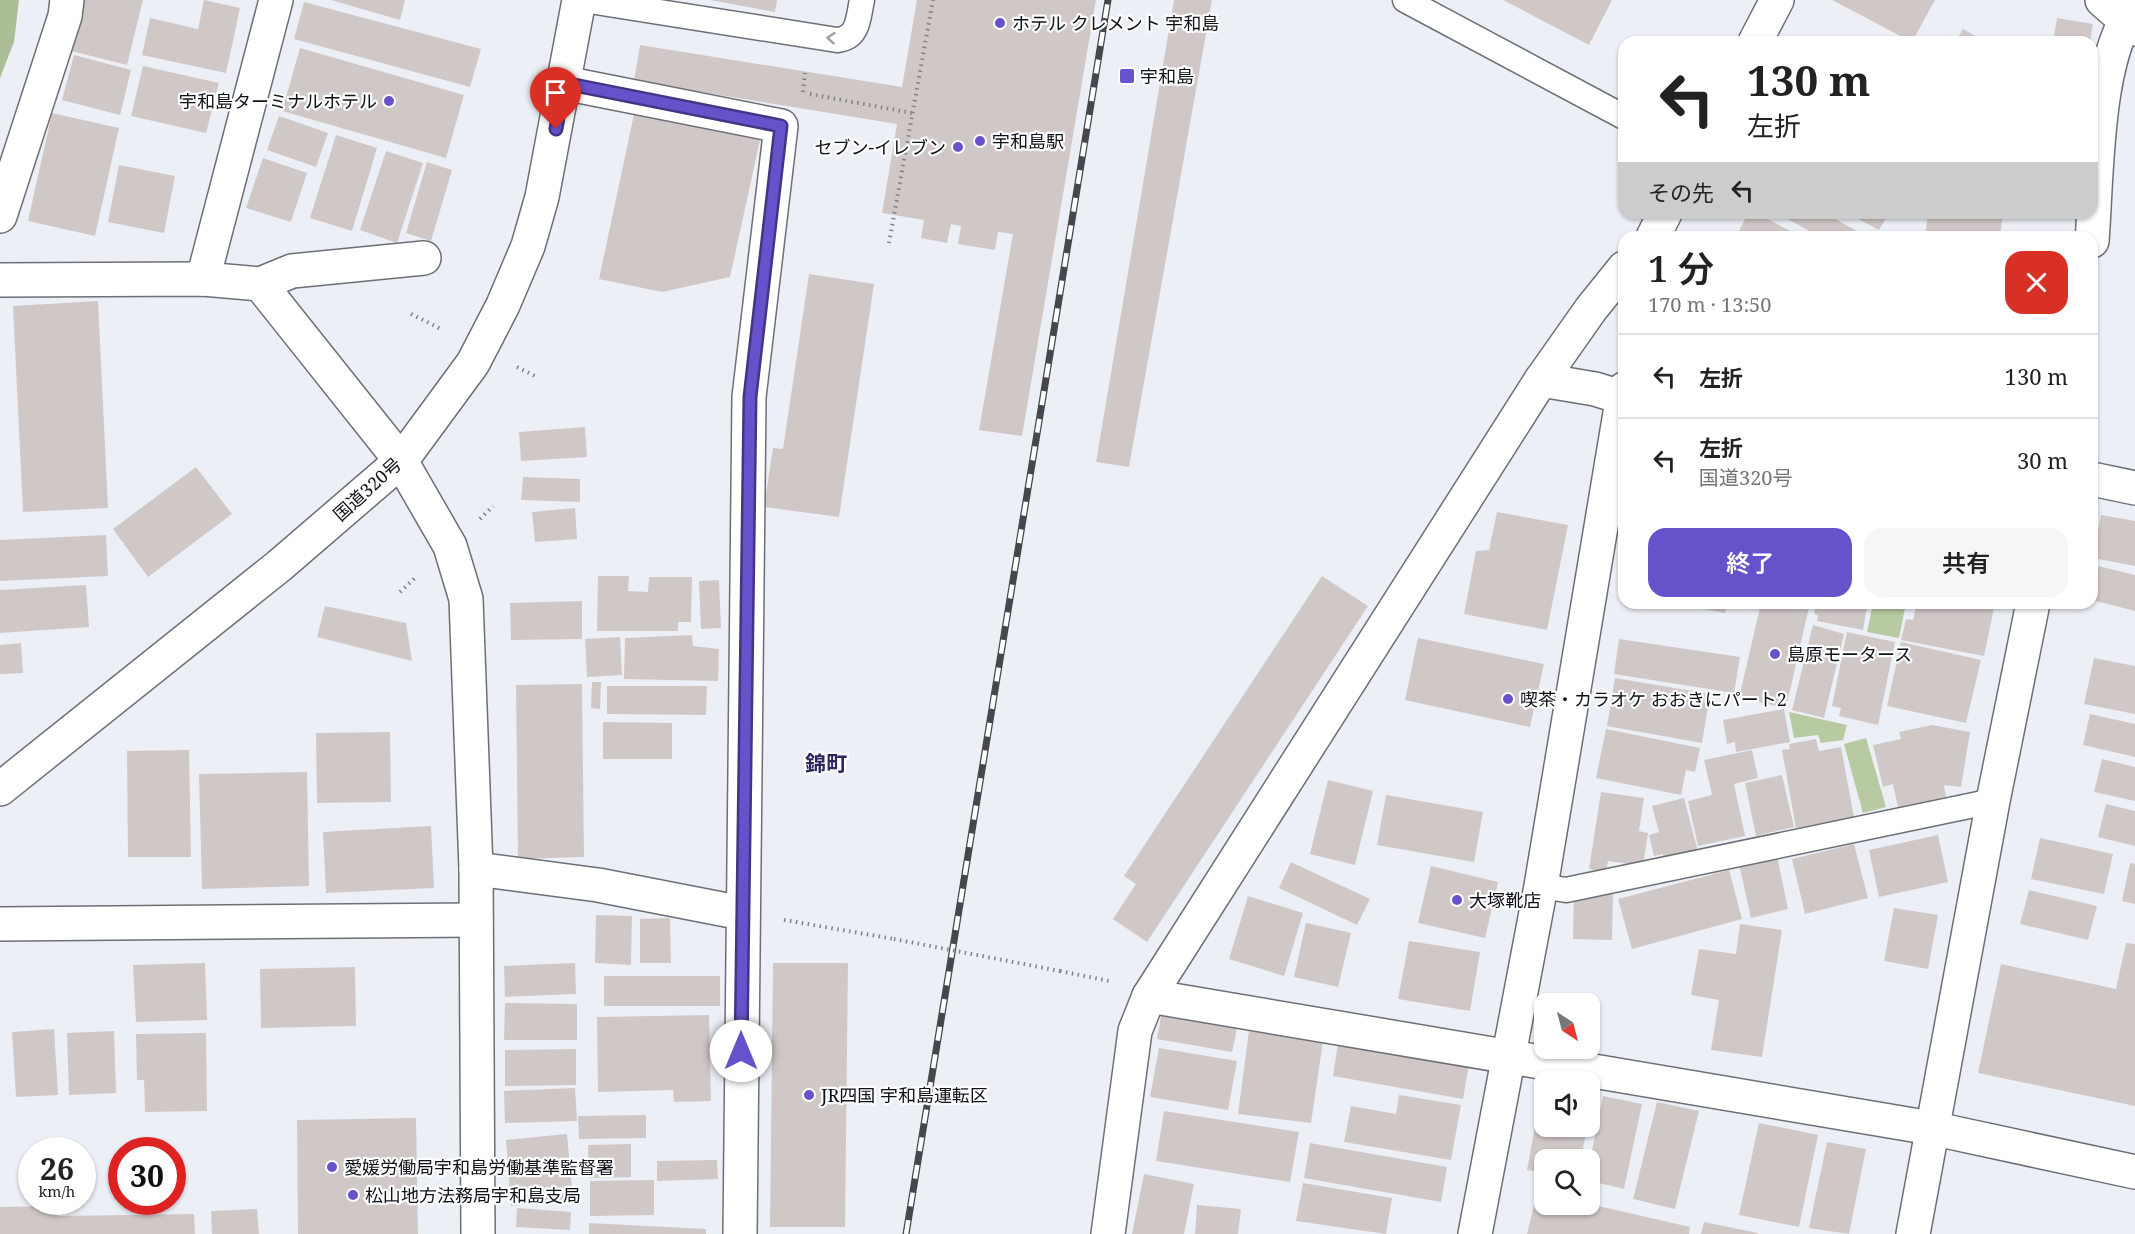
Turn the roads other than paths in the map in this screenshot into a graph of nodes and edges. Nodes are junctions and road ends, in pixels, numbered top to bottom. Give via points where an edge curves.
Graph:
1 (67, 0) edge
2 (276, 0) edge
3 (581, 0) edge
4 (862, 0) edge
5 (1405, 0) edge
6 (1777, 0) edge
7 (2124, 14) edge
8 (1758, 36) edge
9 (564, 83) junction
10 (1618, 114) edge
11 (2098, 153) edge
12 (0, 216) edge
13 (424, 258) dead end
14 (1618, 275) edge
15 (203, 279) junction
16 (0, 280) edge
17 (260, 284) junction
18 (1541, 380) junction
19 (1618, 394) edge
20 (1618, 430) edge
21 (401, 461) junction
22 (2098, 480) edge
23 (2135, 488) edge
24 (2032, 609) edge
25 (0, 789) edge
26 (1993, 801) junction
27 (476, 870) junction
28 (1541, 886) junction
29 (742, 913) junction
30 (476, 920) junction
31 (0, 924) edge
32 (1149, 996) junction
33 (1510, 1056) junction
34 (1931, 1128) junction
35 (2135, 1172) edge
36 (478, 1234) edge
37 (740, 1234) edge
38 (1108, 1234) edge
39 (1475, 1234) edge
40 (1913, 1234) edge

1 - 12 main road
2 - 15 main road
4 -> 3 lane via 854,32 837,40
3 - 9 main road, 国道320号
5 - 10 lane
6 - 8 main road
7 - 11 main road via 2102,94
9 - 21 main road, 国道320号 via 542,196 528,246 503,305 473,363
9 - 29 main road via 781,126 750,397
13 - 17 main road via 292,271
14 - 18 main road
15 - 16 main road
15 - 17 main road
17 - 21 main road
18 - 19 main road
18 - 32 main road
20 - 28 main road
21 - 25 main road, 国道320号 via 279,566
21 - 27 main road via 450,546 466,599
22 - 23 main road
24 - 26 main road
26 - 28 lane via 1566,890
26 - 34 main road
27 - 29 main road via 598,885
27 - 30 main road
28 - 33 main road
29 - 37 main road
30 - 31 main road
30 - 36 main road
32 - 33 main road
32 - 38 main road via 1135,1031
33 - 34 main road
33 - 39 main road
34 - 35 main road
34 - 40 main road

